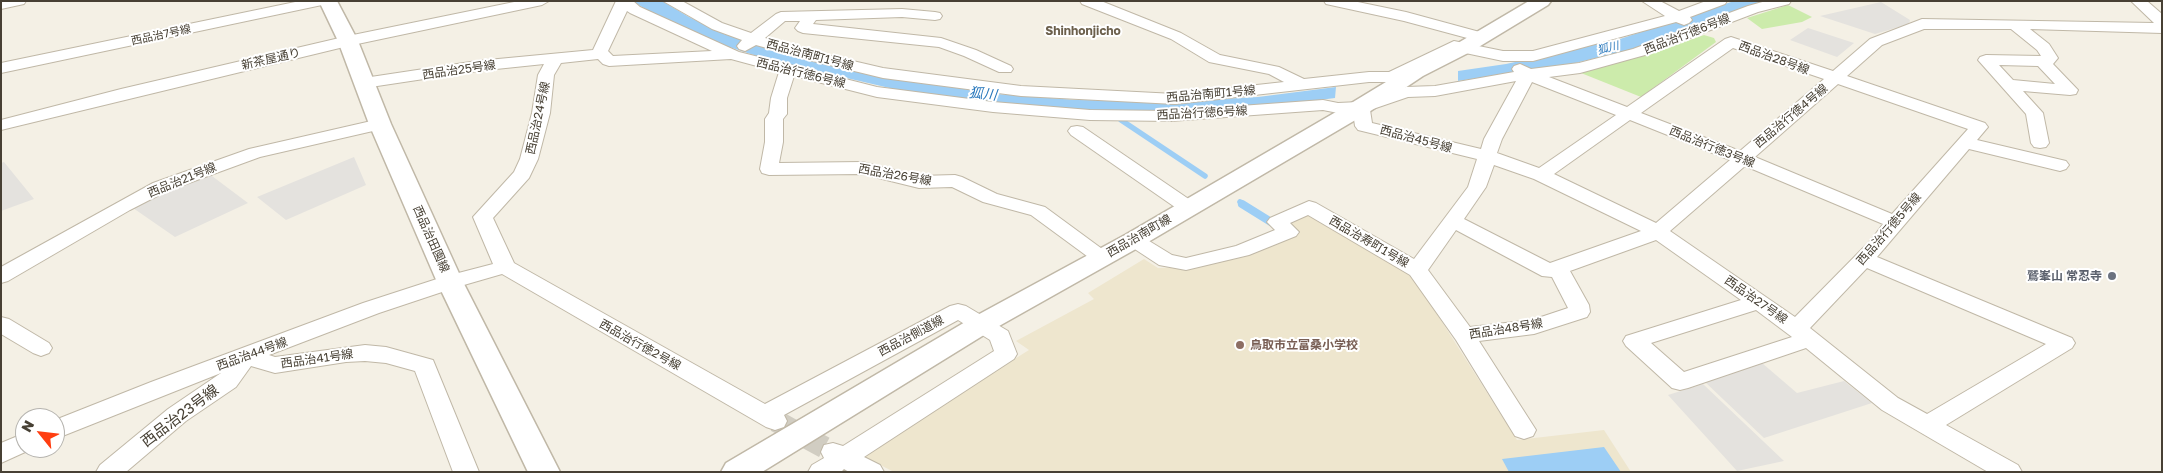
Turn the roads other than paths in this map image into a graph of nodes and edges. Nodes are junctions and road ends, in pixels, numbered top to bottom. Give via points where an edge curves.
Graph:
1 (322, 1) edge
2 (328, 1) edge
3 (542, 1) edge
4 (670, 1) edge
5 (827, 1) edge
6 (1087, 1) edge
7 (1331, 1) edge
8 (1542, 1) edge
9 (1649, 1) edge
10 (1720, 1) edge
11 (1784, 1) edge
12 (2138, 1) edge
13 (623, 2) edge
14 (815, 16) junction
15 (935, 16) dead end
16 (1677, 17) junction
17 (2162, 22) edge
18 (2014, 24) junction
19 (2162, 28) edge
20 (1703, 29) junction
21 (1482, 36) junction
22 (752, 40) junction
23 (348, 41) junction
24 (1731, 42) junction
25 (1465, 46) junction
26 (602, 54) junction
27 (735, 54) junction
28 (555, 58) junction
29 (2042, 61) junction
30 (1516, 66) junction
31 (1, 68) edge
32 (1005, 69) dead end
33 (788, 70) junction
34 (1834, 79) junction
35 (364, 83) junction
36 (1301, 85) junction
37 (2009, 85) junction
38 (1371, 101) junction
39 (1627, 114) junction
40 (380, 124) junction
41 (1, 125) edge
42 (1979, 127) joint
43 (1077, 132) dead end
44 (1965, 143) junction
45 (2040, 143) dead end
46 (1486, 156) junction
47 (1741, 158) junction
48 (2060, 165) dead end
49 (1541, 175) junction
50 (1189, 208) junction
51 (1452, 220) junction
52 (1895, 222) junction
53 (1658, 232) junction
54 (1134, 240) junction
55 (1102, 258) junction
56 (1864, 259) junction
57 (505, 267) junction
58 (1558, 268) junction
59 (1417, 270) junction
60 (1, 276) edge
61 (450, 282) junction
62 (1759, 302) junction
63 (1, 324) edge
64 (982, 324) junction
65 (1804, 334) junction
66 (1464, 335) junction
67 (41, 348) dead end
68 (246, 356) junction
69 (770, 418) joint
70 (1927, 425) junction
71 (65, 426) edge
72 (1524, 430) dead end
73 (15, 447) edge
74 (1, 454) edge
75 (832, 460) edge
76 (109, 472) edge
77 (466, 472) edge
78 (544, 472) edge
79 (737, 472) edge
80 (871, 472) edge
81 (2009, 472) edge

1 - 31 street, 西品治7号線
2 - 23 street, 西品治田園線
3 - 23 street, 新茶屋通り
4 - 22 street, 西品治南町1号線
5 - 14 street
6 - 36 street via 1169,33 1215,59 1274,70
7 - 21 street
8 - 21 street, 西品治南町線
9 - 16 street
10 - 16 street, 西品治南町1号線
11 - 20 street, 西品治行徳6号線 via 1753,9
12 - 17 street
13 - 26 street via 600,51
13 - 27 street, 西品治行徳6号線
14 - 15 street via 902,13
14 - 22 street via 781,18
14 - 32 street via 803,28 941,43
16 - 20 street
16 - 30 street, 西品治南町1号線 via 1533,56
18 - 19 street, 西品治行徳4号線
18 - 29 street via 2043,47 2050,58
18 - 34 street, 西品治行徳4号線 via 1922,24 1876,42
20 - 24 street
20 - 30 street, 西品治行徳6号線 via 1639,52 1580,68
21 - 25 street, 西品治南町線
22 - 27 street
22 - 36 street, 西品治南町1号線 via 883,73 1020,91 1175,99
23 - 35 street, 西品治田園線
23 - 41 street, 新茶屋通り
24 - 34 street, 西品治28号線
24 - 39 street, 西品治28号線
25 - 30 street, 西品治南町1号線
25 - 36 street, 西品治南町1号線 via 1454,46 1392,77
25 - 38 street, 西品治南町線
26 - 27 street via 609,61
26 - 28 street
27 - 33 street, 西品治行徳6号線
28 - 35 street, 西品治25号線
28 - 57 street, 西品治24号線 via 546,75 530,159 522,174 483,217
29 - 37 street via 1986,60
29 - 37 street via 2070,90
30 - 38 street, 西品治行徳6号線 via 1435,91 1406,92
30 - 39 street, 西品治行徳3号線
30 - 46 street, 西品治寿町1号線
33 - 38 street, 西品治行徳6号線 via 877,92 1090,115 1171,116 1322,105 1338,108
33 - 55 street, 西品治26号線 via 774,120 774,142 768,169 862,168 919,182 955,181 990,198 1038,211
34 - 42 street, 西品治28号線
34 - 47 street, 西品治行徳4号線
35 - 40 street, 西品治田園線
37 - 45 street via 2034,113
38 - 46 street, 西品治45号線 via 1364,126
38 - 50 street, 西品治南町線
39 - 47 street, 西品治行徳3号線
39 - 49 street, 西品治28号線
40 - 60 street, 西品治21号線 via 256,153 160,187
40 - 61 street, 西品治田園線
42 - 44 street, 西品治行徳5号線
43 - 50 street
44 - 48 street
44 - 52 street, 西品治行徳5号線
46 - 49 street, 西品治27号線
46 - 51 street, 西品治寿町1号線 via 1477,187
47 - 52 street, 西品治行徳3号線
47 - 53 street, 西品治行徳4号線
49 - 53 street, 西品治27号線
50 - 54 street, 西品治南町線
51 - 58 street via 1549,271
51 - 59 street, 西品治寿町1号線
52 - 56 street, 西品治行徳5号線
53 - 58 street, 西品治行徳4号線
53 - 62 street, 西品治27号線
54 - 55 street, 西品治南町線
54 - 59 street, 西品治寿町1号線 via 1166,261 1186,264 1242,251 1289,232 1277,222 1308,207
55 - 64 street, 西品治南町線
56 - 65 street, 西品治行徳5号線
56 - 70 street via 2064,343
57 - 61 street
57 - 69 street, 西品治行徳2号線
58 - 66 street, 西品治48号線 via 1579,312 1534,327
59 - 66 street
61 - 68 street, 西品治44号線
61 - 78 street, 西品治田園線
62 - 65 street, 西品治27号線
62 - 65 street via 1634,342 1680,382
63 - 67 street
64 - 69 street, 西品治側道線 via 958,311
64 - 75 street, 西品治側道線 via 1000,336 1006,354
64 - 79 street, 西品治南町線
65 - 70 street, 西品治27号線 via 1890,404
66 - 72 street, 西品治48号線
68 - 71 street, 西品治44号線
68 - 76 street, 西品治23号線 via 228,381 177,416
68 - 77 street, 西品治41号線 via 274,365 365,353 425,366
70 - 81 street, 西品治27号線
73 - 74 street
75 - 80 street

